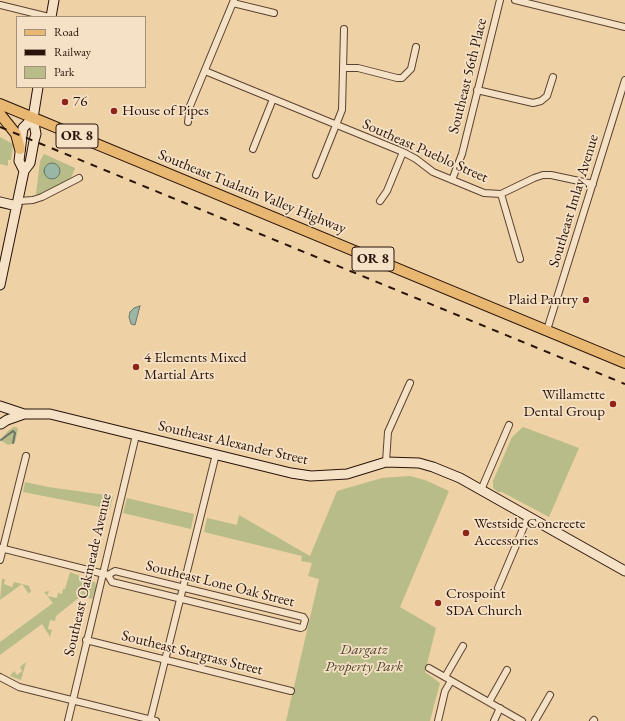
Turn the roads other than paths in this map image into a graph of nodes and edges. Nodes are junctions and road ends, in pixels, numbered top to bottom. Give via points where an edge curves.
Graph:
1 (54, 0) edge
2 (500, 0) edge
3 (515, 0) edge
4 (234, 2) edge
5 (0, 5) edge
6 (274, 13) dead end
7 (46, 16) edge
8 (50, 16) edge
9 (625, 27) edge
10 (344, 29) dead end
11 (416, 47) dead end
12 (344, 68) junction
13 (205, 71) junction
14 (553, 77) dead end
15 (625, 80) edge
16 (38, 88) edge
17 (477, 90) junction
18 (274, 100) junction
19 (0, 104) edge
20 (0, 114) edge
21 (33, 118) junction
22 (188, 122) dead end
23 (336, 126) junction
24 (20, 149) junction
25 (253, 149) dead end
26 (403, 152) junction
27 (24, 171) junction
28 (316, 175) dead end
29 (79, 178) dead end
30 (452, 180) junction
31 (593, 184) junction
32 (501, 194) junction
33 (380, 201) dead end
34 (0, 202) edge
35 (18, 203) junction
36 (520, 259) dead end
37 (0, 285) edge
38 (547, 330) junction
39 (625, 362) edge
40 (410, 383) dead end
41 (0, 407) edge
42 (24, 414) junction
43 (0, 425) edge
44 (509, 425) dead end
45 (136, 435) junction
46 (216, 454) junction
47 (26, 456) dead end
48 (386, 462) junction
49 (481, 490) junction
50 (528, 517) junction
51 (1, 549) edge
52 (0, 560) edge
53 (625, 571) edge
54 (105, 575) junction
55 (498, 588) dead end
56 (183, 589) junction
57 (181, 599) junction
58 (86, 640) junction
59 (463, 646) dead end
60 (166, 660) junction
61 (429, 668) dead end
62 (507, 670) dead end
63 (0, 677) edge
64 (445, 677) junction
65 (451, 681) junction
66 (291, 691) dead end
67 (550, 695) dead end
68 (72, 700) junction
69 (489, 702) junction
70 (500, 708) junction
71 (68, 721) edge
72 (152, 721) edge
73 (438, 721) edge
74 (494, 721) edge
75 (522, 721) edge
76 (535, 721) edge

1 - 8 street
2 - 17 street, Southeast 56th Place
3 - 9 street
4 - 6 street
4 - 13 street
5 - 7 street
10 - 12 street
11 - 12 street via 411,69 402,78 358,68
12 - 23 street via 344,100
13 - 18 street, Southeast Pueblo Street
13 - 22 street via 190,106
14 - 17 street via 547,96 533,103
15 - 31 street, Southeast Imlay Avenue
16 - 21 street
17 - 30 street, Southeast 56th Place via 462,154
18 - 23 street, Southeast Pueblo Street
18 - 25 street
19 - 21 main road, Southeast Tualatin Valley Highway / OR 8
20 - 24 main road via 16,134
21 - 24 street via 24,128
21 - 27 street via 36,134 30,163
21 - 38 main road, Southeast Tualatin Valley Highway / OR 8
23 - 26 street, Southeast Pueblo Street
23 - 28 street
24 - 27 street via 19,162
26 - 30 street, Southeast Pueblo Street via 416,158 433,172
26 - 33 street via 387,191
27 - 35 street
29 - 35 street via 42,197
30 - 32 street, Southeast Pueblo Street via 484,193
31 - 32 street, Southeast Pueblo Street via 543,175
31 - 38 street, Southeast Imlay Avenue
32 - 36 street
34 - 35 street
35 - 37 street
38 - 39 main road, Southeast Tualatin Valley Highway / OR 8
40 - 48 street via 388,432
41 - 42 street, Southeast Alexander Street
41 - 43 street
42 - 43 street, Southeast Alexander Street
42 - 45 street, Southeast Alexander Street via 50,414
44 - 49 street
45 - 46 street, Southeast Alexander Street
45 - 54 street, Southeast Oakmeade Avenue
46 - 48 street, Southeast Alexander Street via 311,476 347,474
46 - 56 street
47 - 51 street
48 - 49 street, Southeast Alexander Street via 419,463 433,467
49 - 50 street, Southeast Alexander Street
50 - 53 street, Southeast Alexander Street
50 - 55 street
51 - 52 street
51 - 54 street, Southeast Lone Oak Street
54 - 56 street, Southeast Lone Oak Street via 115,572
54 - 57 street, Southeast Lone Oak Street via 112,582
54 - 58 street, Southeast Oakmeade Avenue
56 - 57 street
56 - 57 street, Southeast Lone Oak Street via 303,617 305,620 301,628
57 - 60 street
58 - 60 street, Southeast Stargrass Street
58 - 68 street, Southeast Oakmeade Avenue
59 - 64 street
60 - 66 street, Southeast Stargrass Street
60 - 72 street
61 - 64 street
62 - 69 street
63 - 68 street via 19,687
64 - 65 street
65 - 69 street
65 - 73 street via 445,691
67 - 76 street
68 - 71 street, Southeast Oakmeade Avenue
68 - 72 street
69 - 70 street
70 - 74 street
70 - 75 street

